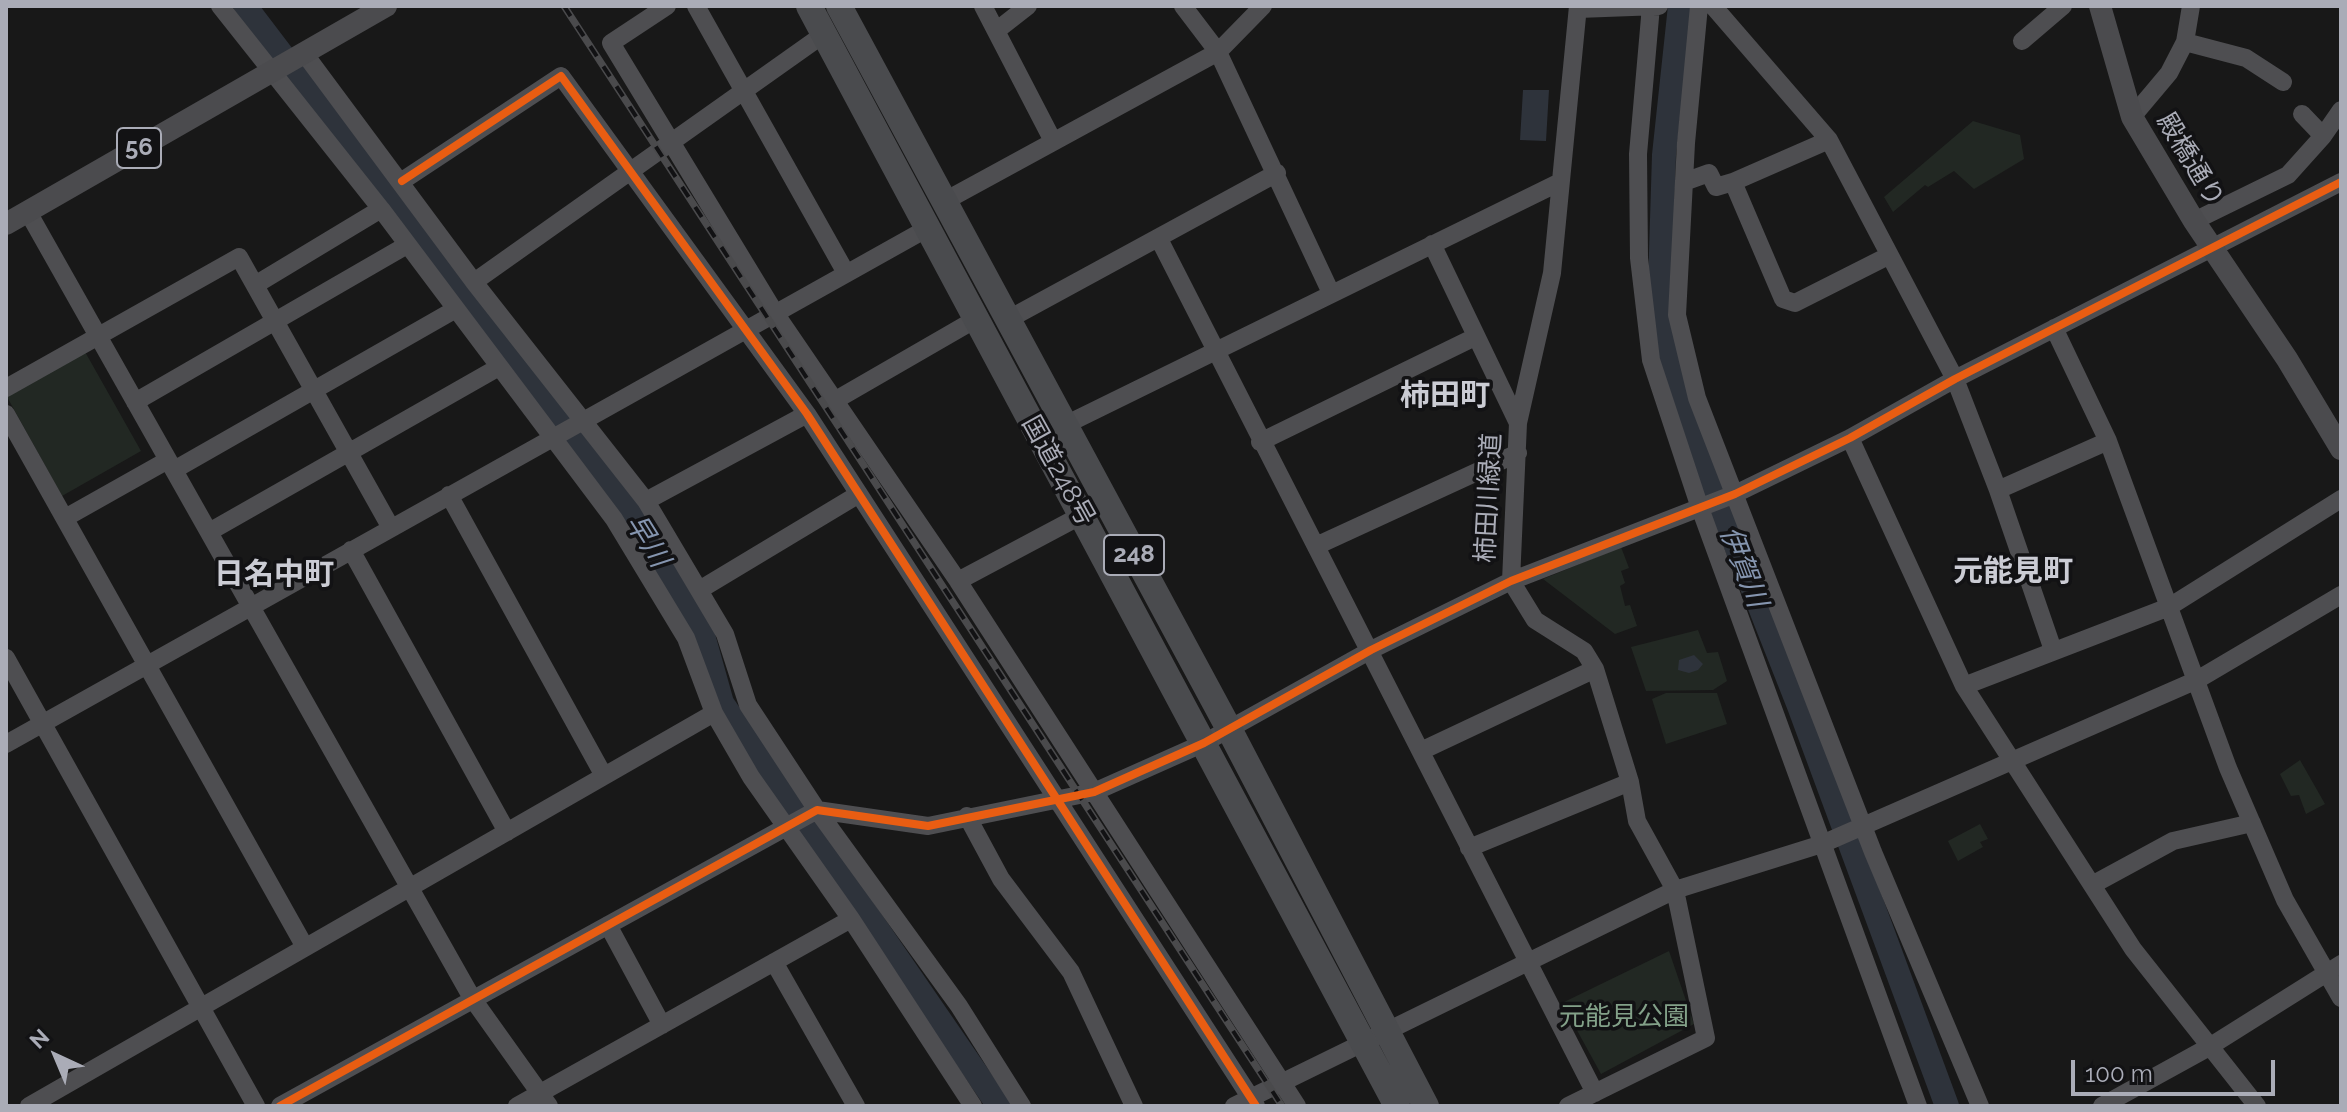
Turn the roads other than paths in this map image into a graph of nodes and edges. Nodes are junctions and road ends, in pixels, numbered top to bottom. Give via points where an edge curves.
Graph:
1 (220, 6) edge
2 (386, 6) edge
3 (667, 6) edge
4 (696, 6) edge
5 (809, 6) edge
6 (839, 6) edge
7 (983, 6) edge
8 (1028, 6) edge
9 (1183, 6) edge
10 (1263, 6) edge
11 (1650, 6) edge
12 (1659, 6) edge
13 (1699, 6) edge
14 (1713, 6) edge
15 (2063, 6) edge
16 (2100, 6) edge
17 (2191, 6) edge
18 (1578, 8) edge
19 (996, 31) junction
20 (824, 34) junction
21 (2022, 41) dead end
22 (2185, 42) junction
23 (1218, 52) junction
24 (304, 53) junction
25 (272, 73) junction
26 (2283, 82) dead end
27 (744, 91) junction
28 (2341, 110) edge
29 (2302, 114) dead end
30 (2132, 117) junction
31 (2323, 136) junction
32 (1829, 140) junction
33 (673, 141) junction
34 (1053, 141) junction
35 (630, 171) junction
36 (1277, 173) junction
37 (402, 181) junction
38 (1560, 182) junction
39 (1684, 182) junction
40 (1733, 182) junction
41 (2341, 182) edge
42 (943, 202) junction
43 (381, 209) junction
44 (28, 212) junction
45 (2194, 221) junction
46 (6, 224) edge
47 (928, 228) junction
48 (1159, 239) junction
49 (1432, 244) junction
50 (407, 245) junction
51 (2212, 249) junction
52 (1888, 256) junction
53 (846, 273) junction
54 (474, 282) junction
55 (255, 285) junction
56 (1331, 293) junction
57 (456, 309) junction
58 (775, 313) junction
59 (976, 319) junction
60 (1007, 320) junction
61 (275, 321) junction
62 (747, 328) junction
63 (2054, 328) junction
64 (98, 336) junction
65 (1475, 337) junction
66 (1214, 350) junction
67 (499, 367) junction
68 (1955, 379) junction
69 (6, 388) edge
70 (314, 390) junction
71 (834, 401) junction
72 (135, 402) junction
73 (6, 414) edge
74 (807, 414) junction
75 (583, 420) junction
76 (1518, 423) junction
77 (1063, 426) junction
78 (551, 438) junction
79 (1850, 438) junction
80 (2108, 441) junction
81 (1260, 442) junction
82 (2339, 442) edge
83 (349, 452) junction
84 (1518, 453) junction
85 (171, 465) junction
86 (1998, 490) junction
87 (859, 494) junction
88 (1735, 494) junction
89 (449, 495) junction
90 (2341, 499) edge
91 (646, 501) junction
92 (1700, 508) junction
93 (1082, 515) junction
94 (65, 518) junction
95 (391, 528) junction
96 (209, 532) junction
97 (1316, 546) junction
98 (351, 550) junction
99 (958, 581) junction
100 (1511, 581) junction
101 (701, 589) junction
102 (2340, 597) edge
103 (251, 606) junction
104 (2169, 607) junction
105 (1371, 650) junction
106 (2053, 650) junction
107 (6, 658) edge
108 (148, 664) junction
109 (1595, 669) junction
110 (2197, 680) junction
111 (1964, 686) junction
112 (714, 713) junction
113 (42, 723) junction
114 (1228, 727) junction
115 (1204, 743) junction
116 (6, 744) edge
117 (1421, 751) junction
118 (2015, 759) junction
119 (604, 776) junction
120 (1630, 782) junction
121 (1094, 792) junction
122 (1058, 798) junction
123 (817, 810) junction
124 (967, 816) junction
125 (2252, 823) junction
126 (786, 826) junction
127 (1864, 827) junction
128 (507, 832) junction
129 (1826, 842) junction
130 (1469, 848) junction
131 (2092, 885) junction
132 (410, 887) junction
133 (1675, 890) junction
134 (851, 919) junction
135 (608, 925) junction
136 (305, 947) junction
137 (774, 962) junction
138 (1526, 963) junction
139 (2334, 968) edge
140 (472, 998) junction
141 (2341, 998) edge
142 (201, 1007) junction
143 (662, 1025) junction
144 (1374, 1037) junction
145 (2209, 1047) junction
146 (1281, 1083) junction
147 (1595, 1093) junction
148 (546, 1099) edge
149 (1247, 1103) edge
150 (29, 1106) edge
151 (256, 1106) edge
152 (280, 1106) edge
153 (517, 1106) edge
154 (856, 1106) edge
155 (973, 1106) edge
156 (1022, 1106) edge
157 (1134, 1106) edge
158 (1297, 1106) edge
159 (1397, 1106) edge
160 (1426, 1106) edge
161 (1568, 1106) edge
162 (1918, 1106) edge
163 (1980, 1106) edge
164 (2102, 1106) edge
165 (2257, 1106) edge

1 - 25 street
2 - 24 main road, 56
3 - 33 street via 611,43
4 - 27 street
5 - 20 highway, 国道248号 / 248
6 - 42 highway, 国道248号 / 248
7 - 19 street
8 - 19 street
9 - 23 street
10 - 23 street
11 - 12 street
11 - 18 street
11 - 92 street via 1638,154 1639,258 1651,360
13 - 39 street
14 - 32 street
15 - 21 street
16 - 30 main road, 殿橋通り
17 - 22 street
18 - 38 street, 柿田川緑道
19 - 34 street
20 - 27 street
20 - 47 highway, 国道248号 / 248
22 - 26 street via 2246,58
22 - 30 street via 2169,73
23 - 34 street
23 - 36 street
24 - 25 main road, 56
24 - 37 street
25 - 43 street
25 - 44 main road, 56
27 - 33 street
27 - 53 street
28 - 31 street
29 - 31 street
30 - 45 main road, 殿橋通り
31 - 45 street via 2288,175
32 - 40 street
32 - 52 street
33 - 35 street
33 - 58 street
34 - 42 street
35 - 37 street via 561,76
35 - 54 street
35 - 62 street
36 - 48 street
36 - 56 street
37 - 54 street
38 - 49 street
38 - 76 street, 柿田川緑道 via 1552,273
39 - 40 street via 1709,173 1716,187
39 - 88 street via 1677,315 1697,398
40 - 52 street via 1783,299 1795,303
41 - 51 street
42 - 60 highway, 国道248号 / 248
43 - 50 street
43 - 55 street
44 - 46 main road, 56
44 - 64 street
45 - 51 main road, 殿橋通り
47 - 53 street
47 - 59 highway, 国道248号 / 248
48 - 60 street
48 - 66 street
49 - 56 street
49 - 65 street
50 - 57 street
50 - 61 street
51 - 63 street
51 - 82 main road, 殿橋通り
52 - 68 street
53 - 58 street
54 - 75 street
55 - 61 street
55 - 64 street via 239,257
56 - 66 street
57 - 67 street
57 - 70 street
58 - 62 street
58 - 71 street
59 - 71 street
59 - 93 highway, 国道248号 / 248
60 - 77 highway, 国道248号 / 248
61 - 70 street
61 - 72 street
62 - 74 street
62 - 75 street
63 - 68 street
63 - 80 street
64 - 69 street
64 - 72 street
65 - 76 street
65 - 81 street
66 - 77 street
66 - 81 street
67 - 78 street
67 - 83 street
68 - 79 street
68 - 86 street
70 - 83 street
70 - 85 street
71 - 99 street
72 - 85 street
73 - 94 street
74 - 87 street
74 - 91 street
75 - 78 street
75 - 91 street
76 - 84 street, 柿田川緑道
77 - 114 highway, 国道248号 / 248
78 - 89 street
78 - 112 street via 614,519 686,638
79 - 88 street
79 - 111 street
80 - 86 street
80 - 104 street
81 - 97 street
83 - 95 street
83 - 96 street
84 - 97 street
84 - 100 street, 柿田川緑道
85 - 94 street
85 - 96 street
86 - 106 street
87 - 101 street
87 - 122 street
88 - 92 street
88 - 127 street
89 - 95 street
89 - 119 street
90 - 104 street
91 - 101 street
92 - 100 street
92 - 129 street
93 - 99 street
93 - 115 highway, 国道248号 / 248
94 - 108 street
95 - 98 street
96 - 103 street
97 - 105 street
98 - 103 street
98 - 128 street
99 - 121 street
100 - 105 street
100 - 109 street, 柿田川緑道 via 1535,620 1584,651
101 - 123 street via 725,634 748,705
102 - 110 street
103 - 108 street
103 - 132 street
104 - 106 street
104 - 110 street
105 - 114 street
105 - 117 street
106 - 111 street
107 - 113 street
108 - 113 street
108 - 136 street
109 - 117 street
109 - 120 street, 柿田川緑道
110 - 118 street
110 - 125 street
111 - 118 street
112 - 119 street
112 - 126 street
113 - 116 street
113 - 142 street
114 - 115 street
114 - 144 highway, 国道248号 / 248
115 - 121 street
115 - 144 highway, 国道248号 / 248
117 - 130 street
118 - 127 street
118 - 131 street
119 - 128 street
120 - 130 street
120 - 133 street, 柿田川緑道 via 1637,821
121 - 122 street
121 - 146 street
122 - 124 street
122 - 149 street
123 - 124 street via 928,826
123 - 126 street
123 - 156 street via 959,1006
124 - 157 street via 1001,879 1071,972
125 - 131 street via 2173,841
125 - 139 street via 2285,900
126 - 134 street
126 - 135 street
127 - 129 street
127 - 163 street
128 - 132 street
129 - 133 street
129 - 162 street
130 - 138 street
131 - 145 street via 2133,949
132 - 136 street
132 - 140 street
133 - 138 street
133 - 147 street, 柿田川緑道 via 1706,1038
134 - 137 street
134 - 155 street
135 - 140 street
135 - 143 street
136 - 142 street
137 - 143 street
137 - 154 street
138 - 144 street
138 - 147 street
139 - 141 street
139 - 145 street
140 - 148 street
140 - 152 street
142 - 150 street
142 - 151 street
143 - 148 street
144 - 146 street
144 - 159 highway, 国道248号 / 248
144 - 160 highway, 国道248号 / 248
145 - 164 street
145 - 165 street
146 - 149 street
146 - 158 street
147 - 161 street
148 - 153 street

